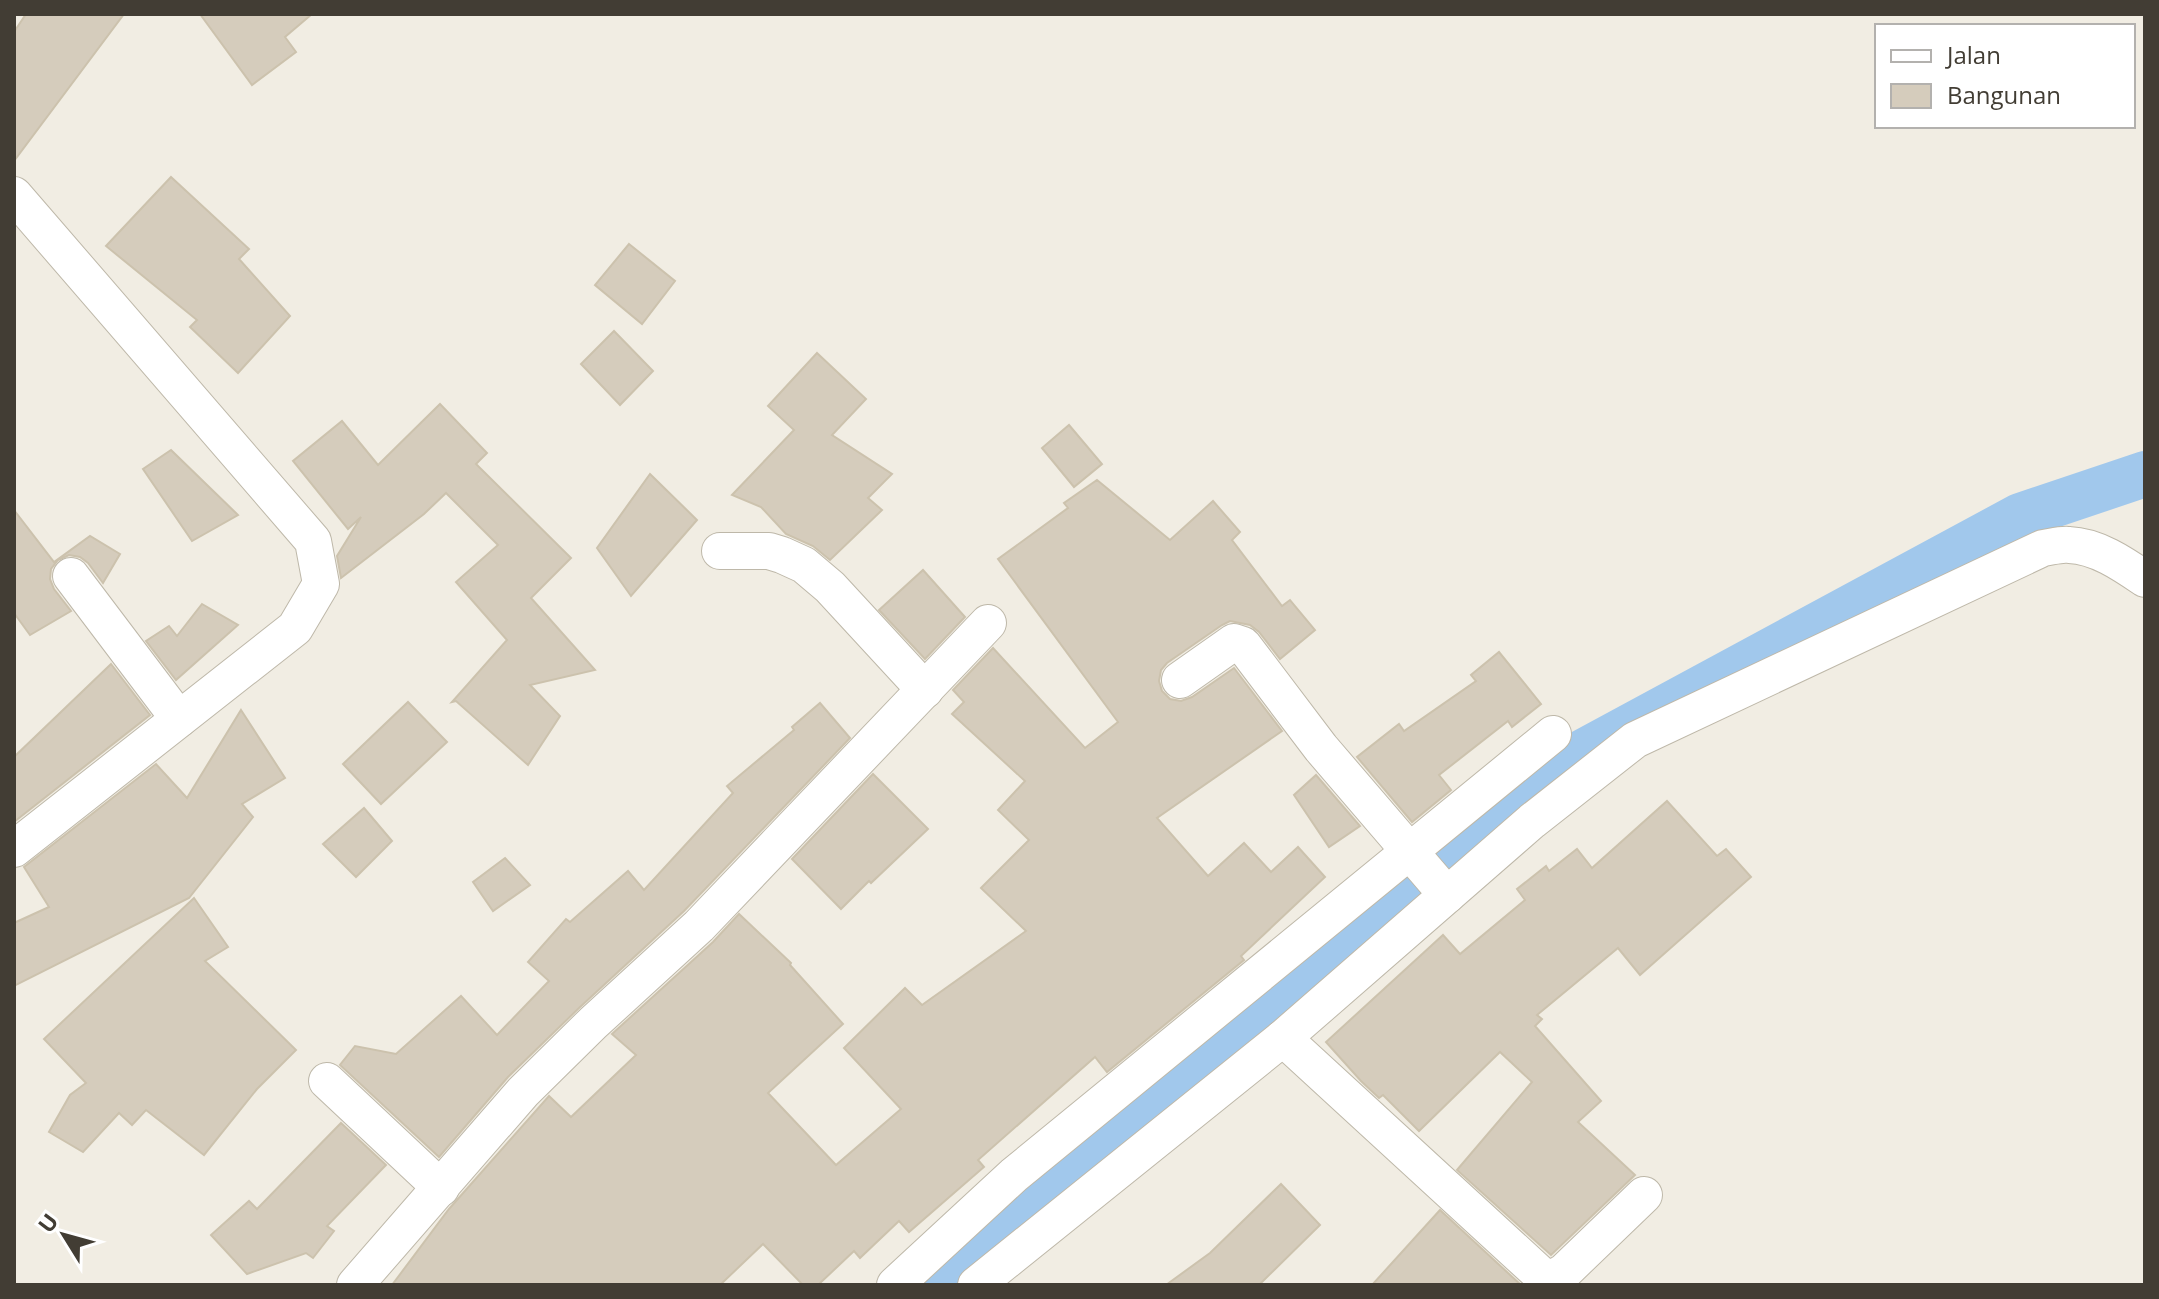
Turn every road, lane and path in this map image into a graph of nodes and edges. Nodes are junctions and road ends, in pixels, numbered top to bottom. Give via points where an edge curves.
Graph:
1 (14, 195) edge
2 (720, 551) dead end
3 (71, 576) dead end
4 (2145, 579) edge
5 (988, 623) dead end
6 (1180, 680) dead end
7 (925, 690) junction
8 (179, 719) junction
9 (1553, 734) dead end
10 (14, 849) edge
11 (1412, 854) junction
12 (1445, 892) junction
13 (1283, 1038) junction
14 (327, 1081) dead end
15 (441, 1188) junction
16 (1644, 1195) dead end
17 (355, 1285) edge
18 (895, 1285) edge
19 (976, 1285) edge

1 - 8 street via 313,541 321,584 295,628
2 - 7 street via 769,551 804,565
3 - 8 street
4 - 12 street via 2117,559 2090,549 2043,548 1635,740
5 - 7 street
6 - 11 street via 1234,642 1240,643
7 - 15 street via 699,926 523,1092
8 - 10 street
9 - 11 street
11 - 12 street
11 - 18 street via 1014,1175
12 - 13 street
13 - 16 street via 1548,1278 1564,1272
13 - 19 street
14 - 15 street
15 - 17 street

